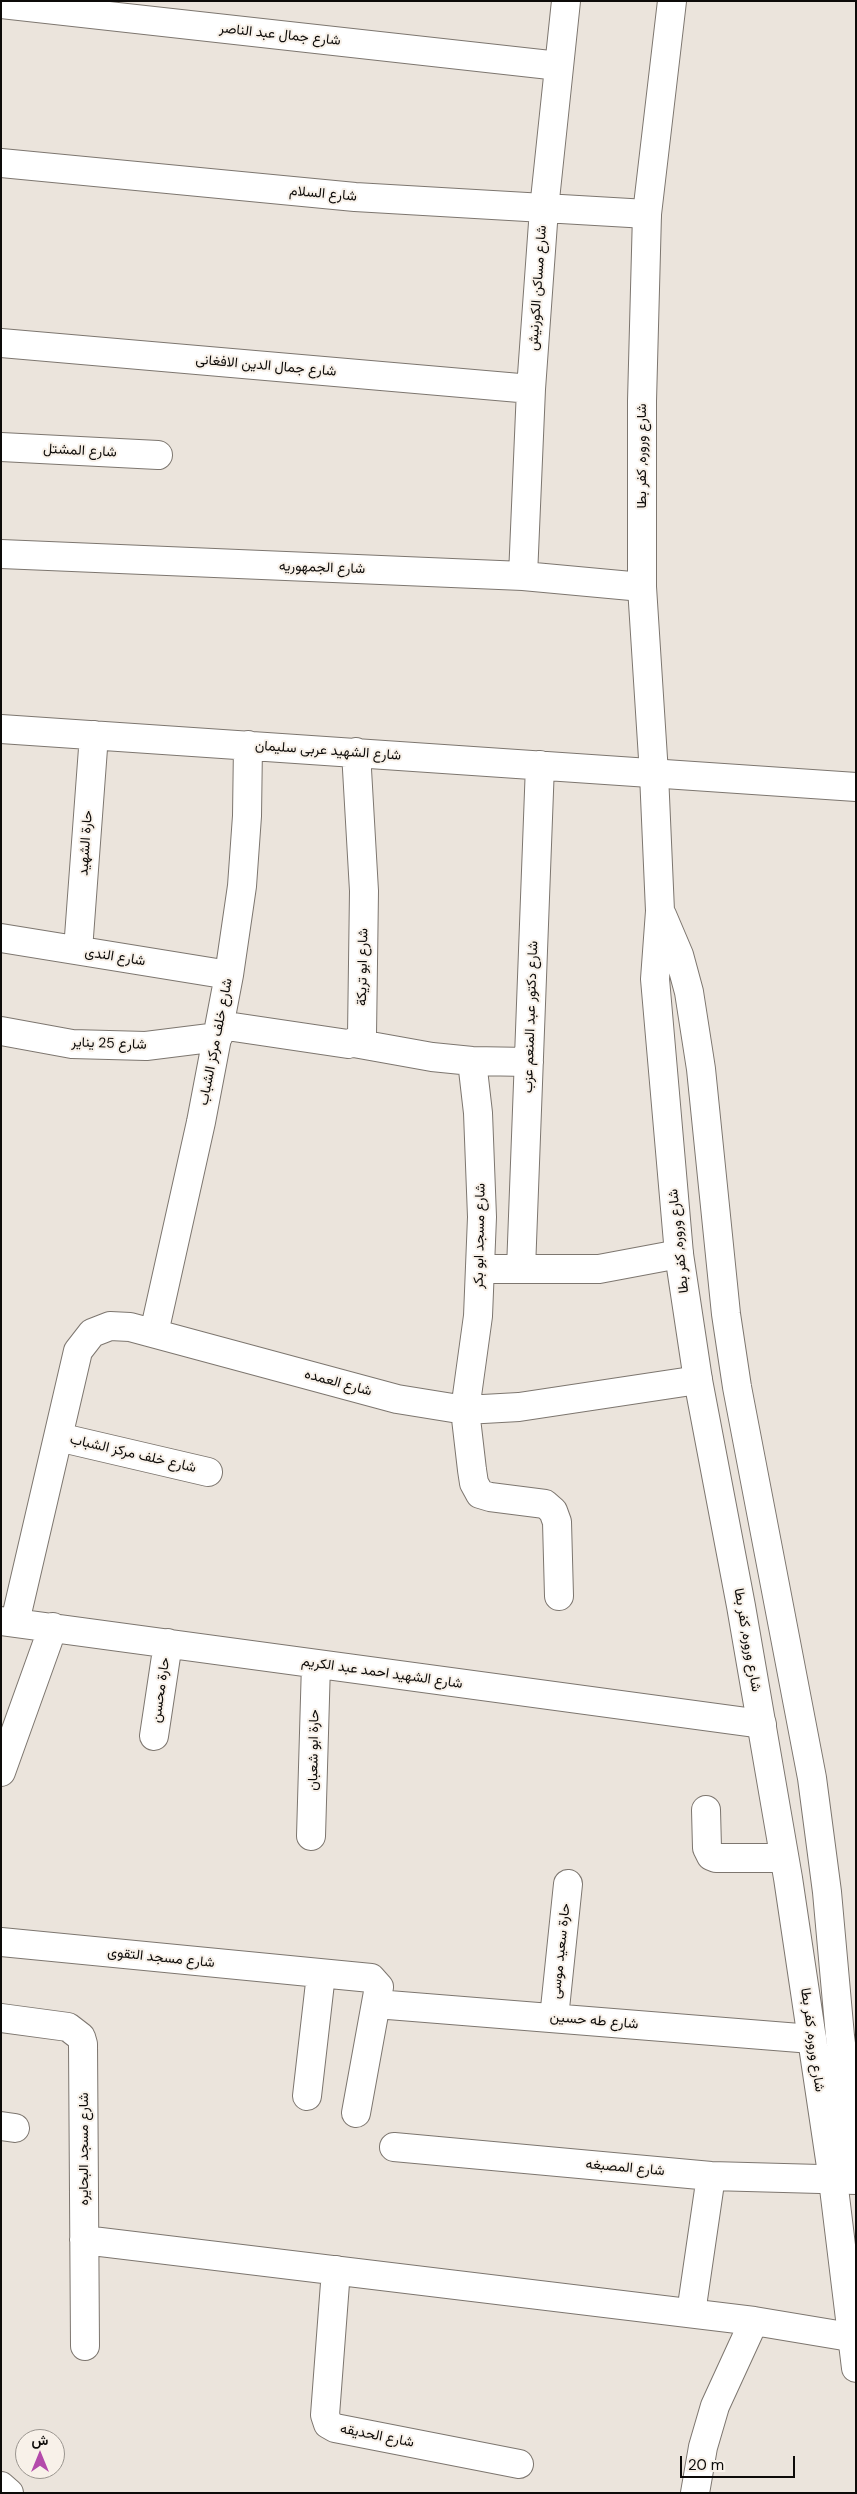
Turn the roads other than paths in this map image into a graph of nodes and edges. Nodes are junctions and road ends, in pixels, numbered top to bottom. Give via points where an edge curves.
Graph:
1 (566, 1) edge
2 (672, 1) edge
3 (1, 4) edge
4 (560, 66) junction
5 (1, 163) edge
6 (544, 209) junction
7 (647, 214) junction
8 (1, 344) edge
9 (531, 389) junction
10 (1, 447) edge
11 (158, 455) dead end
12 (1, 554) edge
13 (523, 576) junction
14 (642, 587) junction
15 (1, 729) edge
16 (94, 735) junction
17 (248, 745) junction
18 (356, 752) junction
19 (540, 765) junction
20 (654, 774) junction
21 (856, 787) edge
22 (660, 911) junction
23 (1, 938) edge
24 (78, 950) junction
25 (229, 975) junction
26 (1, 1030) edge
27 (219, 1031) junction
28 (354, 1043) junction
29 (472, 1061) junction
30 (529, 1062) junction
31 (679, 1254) junction
32 (481, 1269) junction
33 (521, 1269) junction
34 (154, 1333) junction
35 (698, 1380) junction
36 (465, 1410) junction
37 (58, 1436) junction
38 (208, 1472) dead end
39 (559, 1596) dead end
40 (8, 1622) edge
41 (53, 1627) junction
42 (168, 1643) junction
43 (316, 1664) junction
44 (762, 1724) junction
45 (154, 1736) dead end
46 (1, 1772) edge
47 (706, 1810) dead end
48 (312, 1836) dead end
49 (784, 1858) junction
50 (568, 1884) dead end
51 (1, 1942) edge
52 (322, 1974) junction
53 (376, 2004) junction
54 (1, 2018) edge
55 (554, 2018) junction
56 (812, 2039) junction
57 (307, 2096) dead end
58 (356, 2113) dead end
59 (394, 2147) dead end
60 (856, 2158) edge
61 (711, 2176) junction
62 (844, 2180) edge
63 (84, 2240) junction
64 (336, 2270) junction
65 (691, 2313) junction
66 (754, 2321) junction
67 (854, 2337) edge
68 (85, 2346) dead end
69 (856, 2368) edge
70 (519, 2464) dead end
71 (1, 2486) edge
72 (9, 2493) edge
73 (695, 2493) edge

1 - 4 street, شارع مساكن الكورنيش
2 - 7 street, شارع وروره, كفر بطا
3 - 4 street, شارع جمال عبد الناصر
4 - 6 street, شارع مساكن الكورنيش
5 - 6 street, شارع السلام via 355,197
6 - 7 street, شارع السلام
6 - 9 street, شارع مساكن الكورنيش
7 - 14 street, شارع وروره, كفر بطا
8 - 9 street, شارع جمال الدين الافغانى
9 - 13 street, شارع مساكن الكورنيش
10 - 11 street, شارع المشتل
12 - 13 street, شارع الجمهوريه
13 - 14 street, شارع الجمهوريه
14 - 20 street, شارع وروره, كفر بطا
15 - 16 street, شارع الشهيد عربى سليمان
16 - 17 street, شارع الشهيد عربى سليمان
16 - 24 street, حارة الشهيد
17 - 18 street, شارع الشهيد عربى سليمان
17 - 25 street, شارع خلف مركز الشباب via 242,886
18 - 19 street, شارع الشهيد عربى سليمان
18 - 28 street, شارع ابو تريكة via 364,960 362,1035
19 - 20 street, شارع الشهيد عربى سليمان
19 - 30 street, شارع دكتور عبد المنعم عزب
20 - 21 street, شارع الشهيد عربى سليمان
20 - 22 street, شارع وروره, كفر بطا
22 - 31 street, شارع وروره, كفر بطا via 656,978
22 - 60 street, شارع وروره, كفر بطا via 679,956 689,992 701,1069 724,1295 737,1387 812,1778
23 - 24 street, شارع الندى
24 - 25 street, شارع الندى
25 - 27 street, شارع خلف مركز الشباب
26 - 27 street, شارع 25 يناير via 72,1044 146,1046
27 - 28 street
27 - 34 street, شارع خلف مركز الشباب
28 - 29 street via 393,1052
29 - 30 street
29 - 32 street, شارع مسجد ابو بكر via 481,1165
30 - 33 street, شارع دكتور عبد المنعم عزب
31 - 33 street via 599,1269
31 - 35 street, شارع وروره, كفر بطا
32 - 33 street
32 - 36 street, شارع مسجد ابو بكر
34 - 36 street, شارع العمده via 398,1399
34 - 37 street, شارع العمده via 110,1326 92,1333 78,1351
35 - 36 street, شارع العمده via 519,1407
35 - 44 street, شارع وروره, كفر بطا
36 - 39 street, شارع مسجد ابو بكر via 474,1483 480,1494 545,1504 553,1511 557,1522
37 - 38 street, شارع خلف مركز الشباب
37 - 40 street, شارع العمده
40 - 41 street, شارع الشهيد احمد عبد الكريم
41 - 42 street, شارع الشهيد احمد عبد الكريم
41 - 46 street
42 - 43 street, شارع الشهيد احمد عبد الكريم
42 - 45 street, حارة محسن
43 - 44 street, شارع الشهيد احمد عبد الكريم
43 - 48 street, حارة ابو شعبان
44 - 49 street, شارع وروره, كفر بطا
47 - 49 street via 707,1848 712,1856
49 - 56 street, شارع وروره, كفر بطا
50 - 55 street, حارة سعيد موسى
51 - 52 street, شارع مسجد التقوى
52 - 53 street, شارع مسجد التقوى via 371,1978 379,1987
52 - 57 street
53 - 55 street, شارع طه حسين
53 - 58 street, شارع مسجد التقوى
54 - 63 street, شارع مسجد البحايره via 68,2027 81,2037
55 - 56 street, شارع طه حسين
56 - 62 street, شارع وروره, كفر بطا
59 - 61 street, شارع المصبغه
61 - 62 street, شارع المصبغه
61 - 65 street
62 - 67 street, شارع وروره, كفر بطا
63 - 64 street
63 - 68 street, شارع مسجد البحايره
64 - 65 street
64 - 70 street, شارع الحديقه via 325,2415 328,2424
65 - 66 street
66 - 67 street
66 - 73 street via 715,2406 703,2447
67 - 69 street, شارع وروره, كفر بطا
71 - 72 street

